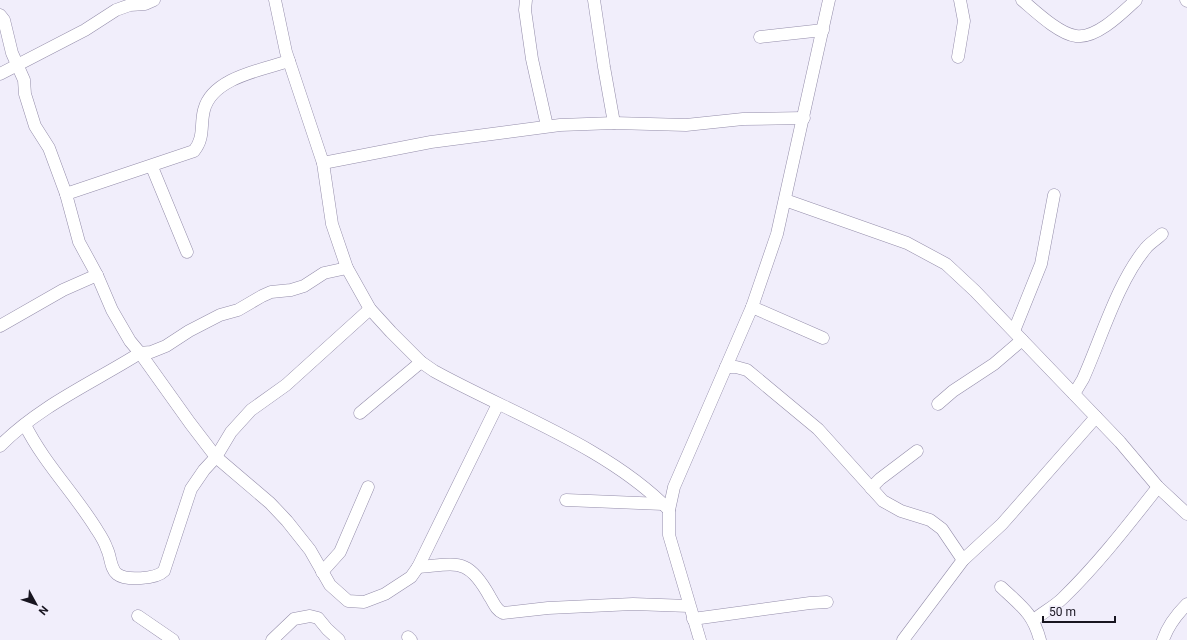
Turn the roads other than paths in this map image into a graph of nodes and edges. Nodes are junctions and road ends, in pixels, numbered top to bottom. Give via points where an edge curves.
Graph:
1 (154, 0) edge
2 (275, 0) edge
3 (526, 0) edge
4 (594, 0) edge
5 (829, 0) edge
6 (960, 0) edge
7 (1022, 0) edge
8 (1136, 0) edge
9 (0, 15) edge
10 (823, 30) junction
11 (760, 37) dead end
12 (958, 57) dead end
13 (289, 61) junction
14 (17, 65) junction
15 (0, 74) edge
16 (804, 118) junction
17 (614, 123) junction
18 (547, 126) junction
19 (323, 163) junction
20 (152, 166) junction
21 (66, 194) junction
22 (1054, 195) dead end
23 (785, 200) junction
24 (1162, 234) dead end
25 (187, 252) dead end
26 (347, 268) junction
27 (97, 275) junction
28 (752, 307) junction
29 (370, 309) junction
30 (0, 326) edge
31 (1018, 335) junction
32 (823, 338) dead end
33 (140, 353) junction
34 (421, 362) junction
35 (726, 368) junction
36 (1074, 394) junction
37 (498, 404) junction
38 (938, 404) dead end
39 (360, 413) dead end
40 (1096, 417) junction
41 (25, 424) junction
42 (0, 446) edge
43 (917, 451) dead end
44 (216, 457) junction
45 (368, 487) dead end
46 (1158, 487) junction
47 (871, 488) junction
48 (566, 500) dead end
49 (666, 507) junction
50 (1187, 514) edge
51 (963, 560) junction
52 (418, 567) junction
53 (322, 572) junction
54 (1001, 587) dead end
55 (827, 602) dead end
56 (1187, 604) edge
57 (689, 606) junction
58 (138, 616) dead end
59 (693, 619) junction
60 (1034, 620) junction
61 (173, 640) edge
62 (272, 640) edge
63 (339, 640) edge
64 (700, 640) edge
65 (903, 640) edge
66 (1040, 640) edge
67 (1163, 640) edge

1 - 14 street via 116,10 85,30
2 - 13 street
3 - 18 street via 525,10 532,59
4 - 17 street
5 - 10 street
6 - 12 street via 964,21
7 - 8 street via 1057,28 1076,36 1091,34 1108,24
9 - 14 street via 4,20
10 - 11 street
10 - 16 street
13 - 19 street
13 - 20 street via 224,83 208,98 204,110 201,142 194,151
14 - 15 street
14 - 21 street via 24,80 25,94 35,126 49,148
16 - 17 street via 743,118 678,125
16 - 23 street
17 - 18 street
18 - 19 street via 431,142
19 - 26 street via 332,224
20 - 21 street
20 - 25 street
21 - 27 street via 79,242
22 - 31 street via 1041,264
23 - 28 street via 777,234
23 - 31 street via 907,243 946,264
24 - 36 street via 1135,262 1124,282
26 - 29 street
26 - 33 street via 324,274 304,286 271,292 238,310 220,315 166,346
27 - 30 street via 63,290
27 - 33 street via 117,319
28 - 32 street
28 - 35 street
29 - 34 street
29 - 44 street via 286,385 251,410 231,432
31 - 36 street
31 - 38 street via 994,364
33 - 41 street
33 - 44 street
34 - 37 street
34 - 39 street
35 - 47 street via 747,370 757,378 818,429
35 - 49 street
36 - 40 street
37 - 49 street via 588,450 643,486
37 - 52 street
40 - 46 street
40 - 51 street via 1002,524
41 - 42 street
41 - 44 street via 48,462 94,524 108,550 114,570 123,577 157,576 164,571 191,489
43 - 47 street
44 - 53 street via 283,516 310,550
45 - 53 street via 340,552
46 - 50 street
46 - 60 street via 1103,556 1061,600
47 - 51 street via 891,507 936,524
48 - 49 street
49 - 57 street via 669,534
51 - 65 street
52 - 53 street via 400,585 364,602 348,601 330,584
52 - 57 street via 462,565 470,569 482,582 496,608 503,613 633,604
54 - 60 street
55 - 59 street
56 - 67 street via 1176,615
57 - 59 street
58 - 61 street
59 - 64 street
60 - 66 street
62 - 63 street via 294,619 310,616 318,618

